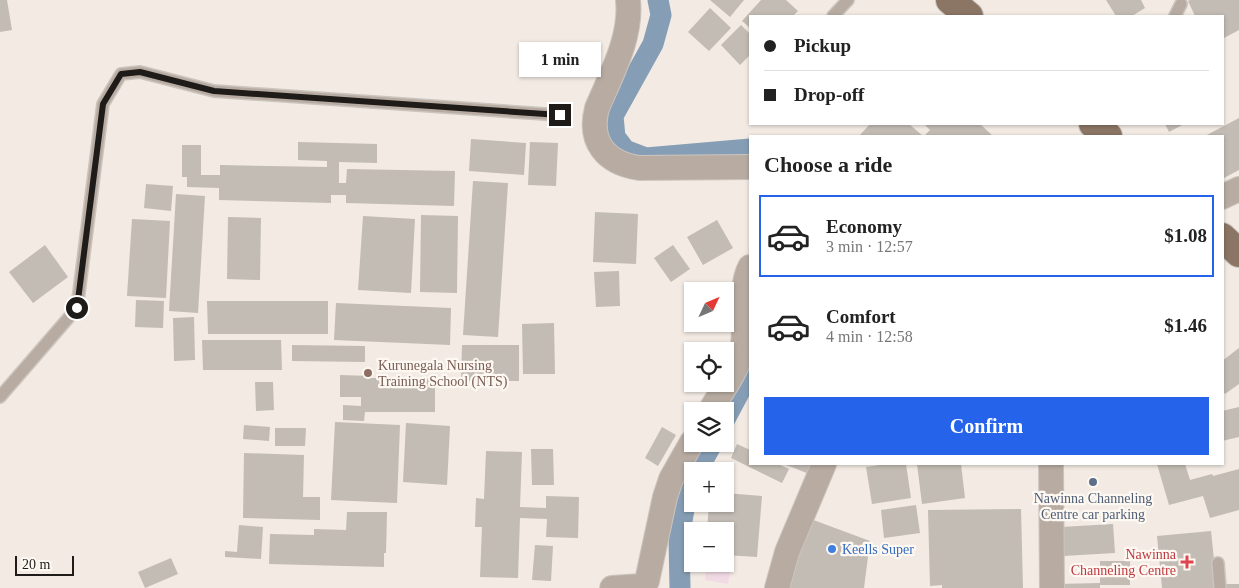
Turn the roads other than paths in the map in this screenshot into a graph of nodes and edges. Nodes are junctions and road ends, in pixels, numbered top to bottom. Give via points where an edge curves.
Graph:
1 (628, 0) edge
2 (848, 0) edge
3 (950, 0) edge
4 (1182, 4) dead end
5 (834, 15) edge
6 (968, 15) edge
7 (1176, 15) edge
8 (560, 115) dead end
9 (1094, 125) edge
10 (1107, 135) edge
11 (749, 167) edge
12 (1239, 189) edge
13 (1224, 196) edge
14 (1224, 239) edge
15 (1239, 253) edge
16 (749, 269) edge
17 (0, 397) edge
18 (715, 402) edge
19 (686, 452) edge
20 (824, 465) edge
21 (1051, 465) edge
22 (1218, 563) dead end
23 (612, 588) edge
24 (777, 588) edge
25 (1052, 588) edge
26 (1220, 588) edge

1 - 11 street via 627,30 593,122 601,148 625,166 639,168
2 - 5 lane
3 - 6 main road
4 - 7 lane
8 - 17 lane via 214,91 140,72 121,74 103,104 77,308
9 - 10 main road
12 - 13 street
14 - 15 main road
16 - 18 street via 745,280 742,349
19 - 23 street via 665,497 647,581 641,586
20 - 24 street via 787,552
21 - 25 street
22 - 26 lane

